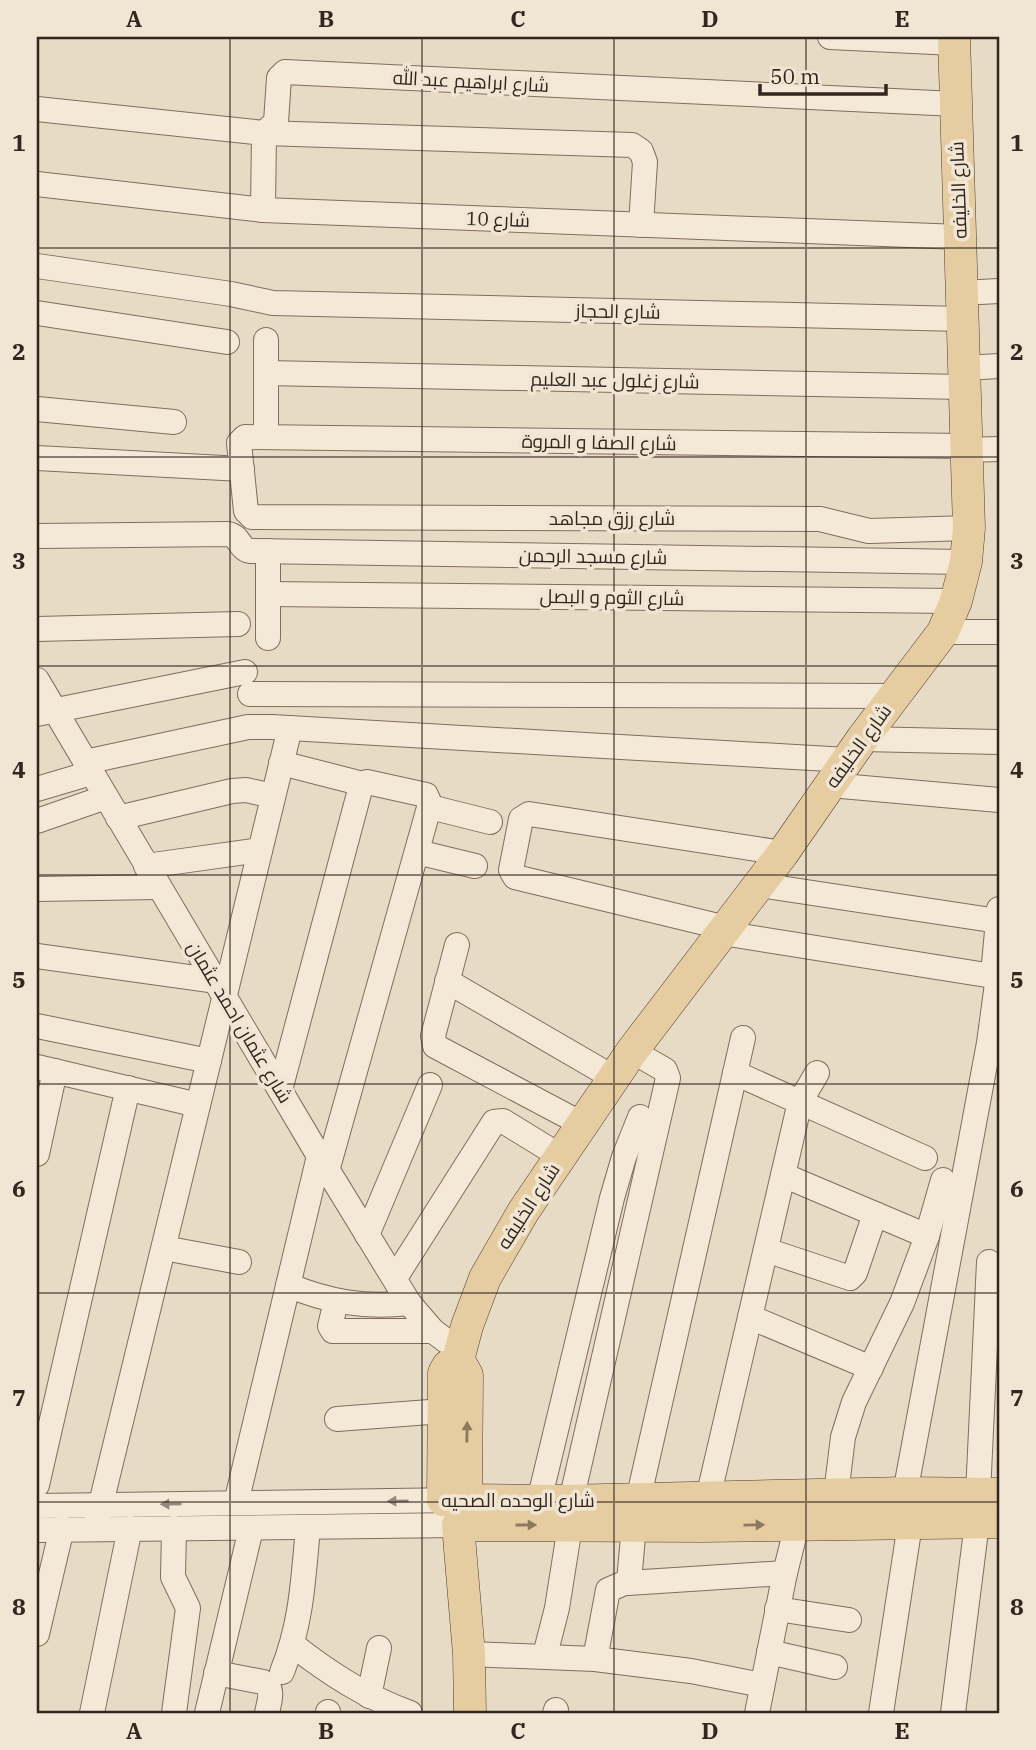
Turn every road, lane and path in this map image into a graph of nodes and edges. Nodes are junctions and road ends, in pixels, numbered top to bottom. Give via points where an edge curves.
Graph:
1 (830, 37) edge
2 (954, 40) edge
3 (956, 104) junction
4 (37, 109) edge
5 (264, 133) junction
6 (37, 184) edge
7 (263, 210) junction
8 (641, 225) junction
9 (960, 237) junction
10 (37, 266) edge
11 (999, 291) edge
12 (962, 306) junction
13 (37, 313) edge
14 (267, 340) dead end
15 (227, 342) dead end
16 (999, 366) edge
17 (266, 373) junction
18 (964, 377) junction
19 (37, 409) edge
20 (174, 422) dead end
21 (265, 437) junction
22 (966, 448) junction
23 (999, 449) edge
24 (240, 457) junction
25 (37, 458) edge
26 (969, 527) junction
27 (37, 536) edge
28 (268, 551) junction
29 (966, 562) junction
30 (268, 594) junction
31 (956, 601) junction
32 (237, 624) dead end
33 (37, 629) edge
34 (943, 632) junction
35 (999, 632) edge
36 (268, 638) dead end
37 (37, 680) edge
38 (894, 696) junction
39 (46, 712) edge
40 (290, 728) junction
41 (999, 742) edge
42 (846, 762) junction
43 (281, 763) junction
44 (88, 768) junction
45 (363, 783) junction
46 (37, 789) edge
47 (273, 796) junction
48 (999, 800) edge
49 (112, 807) junction
50 (430, 807) junction
51 (37, 821) edge
52 (490, 822) dead end
53 (260, 850) junction
54 (417, 852) junction
55 (783, 853) junction
56 (146, 866) junction
57 (475, 866) dead end
58 (759, 885) junction
59 (159, 887) junction
60 (37, 889) edge
61 (999, 915) edge
62 (724, 931) junction
63 (457, 945) dead end
64 (37, 956) edge
65 (997, 976) edge
66 (447, 981) junction
67 (221, 988) junction
68 (37, 1026) edge
69 (743, 1038) dead end
70 (632, 1051) junction
71 (209, 1061) junction
72 (46, 1069) edge
73 (735, 1073) junction
74 (817, 1073) dead end
75 (614, 1078) junction
76 (430, 1085) dead end
77 (128, 1088) junction
78 (280, 1090) junction
79 (800, 1102) junction
80 (198, 1104) junction
81 (640, 1117) dead end
82 (582, 1124) junction
83 (37, 1154) edge
84 (560, 1156) junction
85 (925, 1158) dead end
86 (323, 1163) junction
87 (783, 1175) junction
88 (943, 1180) dead end
89 (875, 1214) junction
90 (367, 1235) junction
91 (927, 1236) junction
92 (163, 1248) junction
93 (766, 1250) junction
94 (239, 1262) dead end
95 (989, 1262) dead end
96 (395, 1278) junction
97 (288, 1285) junction
98 (336, 1302) junction
99 (409, 1303) junction
100 (750, 1317) junction
101 (433, 1331) junction
102 (458, 1358) junction
103 (871, 1368) junction
104 (46, 1396) edge
105 (443, 1411) junction
106 (337, 1419) dead end
107 (37, 1485) edge
108 (236, 1503) junction
109 (37, 1506) edge
110 (456, 1508) junction
111 (907, 1508) junction
112 (988, 1508) edge
113 (834, 1510) junction
114 (561, 1511) junction
115 (705, 1512) junction
116 (636, 1513) junction
117 (98, 1517) junction
118 (797, 1525) junction
119 (62, 1528) junction
120 (130, 1528) junction
121 (174, 1528) junction
122 (307, 1528) junction
123 (251, 1529) junction
124 (37, 1530) edge
125 (785, 1573) junction
126 (628, 1583) junction
127 (777, 1609) junction
128 (849, 1620) dead end
129 (37, 1634) edge
130 (293, 1645) junction
131 (379, 1648) dead end
132 (769, 1652) junction
133 (469, 1654) junction
134 (545, 1656) junction
135 (595, 1659) junction
136 (835, 1667) dead end
137 (216, 1672) junction
138 (762, 1685) junction
139 (273, 1693) edge
140 (369, 1696) junction
141 (92, 1713) edge
142 (174, 1713) edge
143 (207, 1713) edge
144 (410, 1713) edge
145 (470, 1713) edge
146 (758, 1713) edge
147 (881, 1713) edge
148 (953, 1713) edge

1 - 2 street
2 - 3 main road, شارع الخليفه
3 - 5 street, شارع ابراهيم عبد الله via 285,72 279,78 276,122
3 - 9 main road, شارع الخليفه
4 - 5 street
5 - 7 street
5 - 8 street via 632,145 641,151 645,162
6 - 7 street, شارع 10
7 - 8 street, شارع 10
8 - 9 street, شارع 10
9 - 12 main road, شارع الخليفه
10 - 12 street, شارع الحجاز via 273,303
11 - 12 street, شارع الحجاز
12 - 18 main road, شارع الخليفه
13 - 15 street
14 - 17 street
16 - 18 street, شارع زغلول عبد العليم
17 - 18 street, شارع زغلول عبد العليم
17 - 21 street
18 - 22 main road, شارع الخليفه
19 - 20 street
21 - 22 street, شارع الصفا و المروة
21 - 24 street, شارع الصفا و المروة via 241,439
22 - 23 street, شارع الصفا و المروة
22 - 26 main road, شارع الخليفه
24 - 25 street
24 - 26 street, شارع رزق مجاهد via 246,511 254,517 820,519 869,531
26 - 29 main road, شارع الخليفه
27 - 28 street, شارع مسجد الرحمن via 228,534 247,551
28 - 29 street, شارع مسجد الرحمن
28 - 30 street
29 - 31 main road, شارع الخليفه
30 - 31 street, شارع الثوم و البصل
30 - 36 street
31 - 34 main road, شارع الخليفه
32 - 33 street
34 - 35 street
34 - 38 main road, شارع الخليفه
37 - 39 street, شارع عثمان احمد عثمان
38 - 39 street via 247,683
38 - 42 main road, شارع الخليفه
39 - 44 street, شارع عثمان احمد عثمان
40 - 42 street
40 - 43 street
40 - 44 street via 248,727
41 - 42 street
42 - 48 street
42 - 55 main road, شارع الخليفه
43 - 45 street
43 - 47 street
44 - 46 street
44 - 49 street, شارع عثمان احمد عثمان
45 - 50 street via 426,795
45 - 78 street
47 - 49 street via 232,791
47 - 53 street
49 - 51 street
49 - 56 street, شارع عثمان احمد عثمان
50 - 52 street
50 - 54 street
53 - 56 street
53 - 67 street
54 - 57 street
54 - 86 street
55 - 58 main road, شارع الخليفه
55 - 62 street via 529,814 519,821 511,870 514,877
56 - 59 street, شارع عثمان احمد عثمان
58 - 61 street
58 - 62 main road, شارع الخليفه
59 - 60 street
59 - 67 street, شارع عثمان احمد عثمان
61 - 65 street
62 - 65 street
62 - 70 main road, شارع الخليفه
63 - 66 street
64 - 67 street
65 - 111 street
66 - 75 street
66 - 82 street via 433,1043
67 - 71 street
67 - 78 street, شارع عثمان احمد عثمان
68 - 71 street
69 - 73 street
70 - 75 main road, شارع الخليفه
70 - 114 street via 665,1070 668,1079
71 - 80 street
72 - 77 street
72 - 83 street
73 - 79 street
73 - 116 street
74 - 79 street
75 - 82 main road, شارع الخليفه
76 - 90 street
77 - 80 street
77 - 104 street
78 - 86 street, شارع عثمان احمد عثمان
79 - 85 street
79 - 87 street
80 - 92 street
81 - 114 street via 611,1198
82 - 84 main road, شارع الخليفه
84 - 96 street via 503,1121 494,1122
84 - 102 main road, شارع الخليفه via 496,1255
86 - 90 street, شارع عثمان احمد عثمان
86 - 97 street
87 - 89 street
87 - 93 street
88 - 91 street
89 - 91 street
89 - 93 street via 850,1278
90 - 96 street, شارع عثمان احمد عثمان
91 - 103 street
92 - 94 street
92 - 117 street
93 - 100 street
95 - 112 street
96 - 99 street, شارع عثمان احمد عثمان
97 - 98 street
97 - 108 street
98 - 99 street
98 - 101 street via 332,1331
99 - 101 street, شارع عثمان احمد عثمان
100 - 103 street
100 - 115 street
101 - 102 street, شارع عثمان احمد عثمان
102 - 105 main road, شارع الخليفه via 444,1373
110 -> 102 main road via 467,1375
103 - 113 street via 843,1437
104 - 107 street
105 - 106 street
105 - 110 main road, شارع الخليفه
110 -> 108 street, شارع الوحده الصحيه
108 -> 117 street, شارع الوحده الصحيه
109 - 117 street, شارع الوحده الصحيه
110 - 114 main road, شارع الوحده الصحيه
110 - 122 street, شارع الوحده الصحيه
110 - 133 main road
111 - 112 main road, شارع الوحده الصحيه
111 - 113 main road, شارع الوحده الصحيه
111 - 147 street
112 - 148 street
113 - 115 main road, شارع الوحده الصحيه
113 - 118 main road, شارع الوحده الصحيه
114 - 116 main road, شارع الوحده الصحيه
114 - 134 street via 557,1608
115 - 116 main road, شارع الوحده الصحيه
115 -> 118 main road, شارع الوحده الصحيه
116 - 126 street
117 - 119 street, شارع الوحده الصحيه
117 - 120 street, شارع الوحده الصحيه
118 - 125 street
119 - 124 street, شارع الوحده الصحيه
119 - 129 street
120 - 121 street, شارع الوحده الصحيه
120 - 141 street
121 - 123 street, شارع الوحده الصحيه
121 - 142 street via 173,1577 188,1608
122 - 123 street, شارع الوحده الصحيه
122 - 130 street
123 - 137 street
125 - 126 street
125 - 127 street
126 - 135 street via 608,1590
127 - 128 street
127 - 132 street
130 - 139 street
130 - 140 street
131 - 140 street
132 - 136 street
132 - 138 street
133 - 134 street
133 - 145 main road
134 - 135 street
135 - 138 street
137 - 139 street via 263,1682
137 - 143 street
138 - 146 street
140 - 144 street

